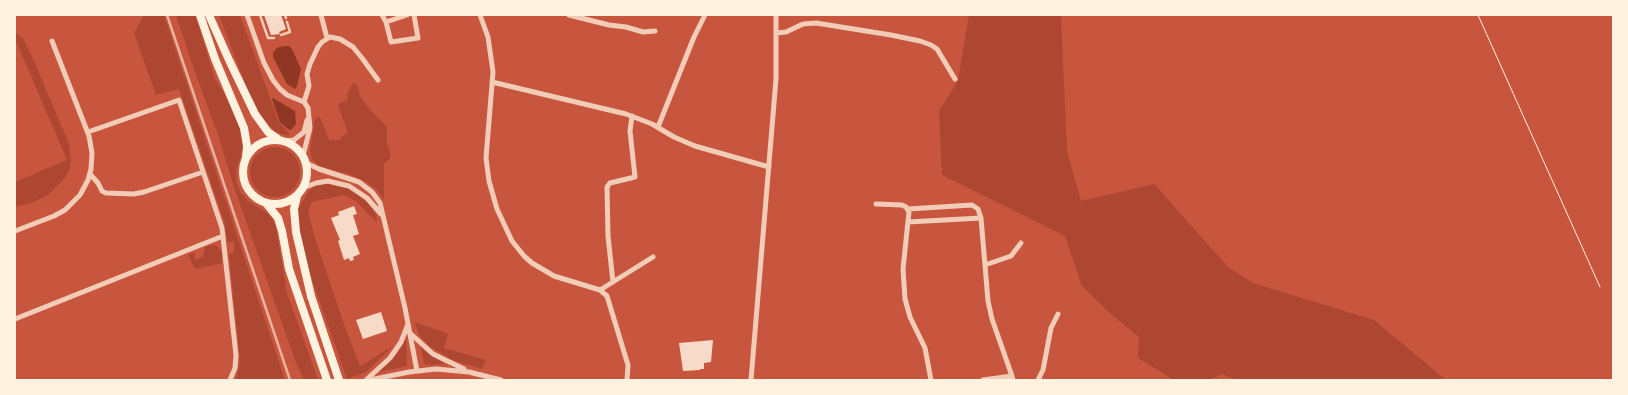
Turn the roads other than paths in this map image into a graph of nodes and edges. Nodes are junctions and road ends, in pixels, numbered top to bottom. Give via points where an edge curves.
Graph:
1 (200, 15) edge
2 (210, 15) edge
3 (246, 15) edge
4 (260, 15) edge
5 (321, 15) edge
6 (382, 15) edge
7 (407, 15) edge
8 (414, 15) edge
9 (480, 15) edge
10 (569, 15) edge
11 (599, 15) edge
12 (705, 15) edge
13 (776, 15) edge
14 (287, 22) dead end
15 (386, 22) junction
16 (597, 22) junction
17 (655, 31) dead end
18 (776, 33) junction
19 (281, 35) dead end
20 (274, 38) dead end
21 (327, 38) junction
22 (52, 41) dead end
23 (955, 79) dead end
24 (378, 80) dead end
25 (492, 82) junction
26 (304, 102) junction
27 (308, 112) junction
28 (632, 116) junction
29 (658, 127) junction
30 (88, 132) junction
31 (283, 141) junction
32 (246, 159) junction
33 (305, 160) junction
34 (769, 167) junction
35 (203, 172) junction
36 (90, 174) junction
37 (303, 188) junction
38 (297, 196) junction
39 (266, 203) junction
40 (876, 204) dead end
41 (908, 209) junction
42 (383, 217) junction
43 (981, 218) junction
44 (908, 222) junction
45 (15, 231) edge
46 (223, 236) junction
47 (1020, 243) dead end
48 (653, 257) dead end
49 (985, 264) junction
50 (613, 282) junction
51 (600, 290) junction
52 (1058, 314) dead end
53 (15, 319) edge
54 (409, 324) junction
55 (411, 334) junction
56 (417, 370) junction
57 (469, 372) junction
58 (1012, 378) edge
59 (230, 380) edge
60 (327, 380) edge
61 (339, 380) edge
62 (366, 380) edge
63 (370, 380) edge
64 (501, 380) edge
65 (627, 380) edge
66 (752, 380) edge
67 (931, 380) edge
68 (983, 380) edge
69 (1038, 380) edge

1 - 32 main road via 244,128
2 - 31 main road via 255,114 268,132
3 - 26 street via 273,80 287,95
4 - 20 lane via 268,38
5 - 21 street
6 - 15 street
7 - 15 street
8 - 15 street via 418,38 391,42
9 - 25 street via 488,37
10 - 16 street
11 - 16 street
12 - 29 street
13 - 18 street
14 - 19 lane via 290,32
16 - 17 street via 643,32
18 - 23 street via 816,23 920,41 937,49
18 - 34 street
21 - 24 street via 340,39 353,47
21 - 26 street via 310,64
22 - 30 street
25 - 28 street
25 - 51 street via 486,163 493,198 507,232 524,256 541,270
26 - 27 street
27 - 31 street via 304,132 294,140
27 - 33 street via 310,133
28 - 29 street
28 - 50 street via 630,131 635,177 606,187
29 - 34 street via 695,146
30 - 35 street via 179,100
30 - 36 street via 92,153
31 - 32 main road via 260,144
31 - 33 main road via 296,147
32 - 39 main road via 243,171 245,184 255,197
33 - 37 main road via 307,176
33 - 42 street via 319,169 364,185 378,199
34 - 66 street
35 - 36 street via 134,194 106,193
35 - 46 street
36 - 45 street via 80,195 64,210
37 - 38 main road
37 - 42 street via 328,180 350,186 367,198
38 - 39 main road via 282,204
38 - 61 main road via 294,209 296,232 311,296
39 - 60 main road via 278,218 289,269
40 - 41 street via 902,205
41 - 43 street via 972,205 978,209
41 - 44 street
42 - 54 street
43 - 44 street
43 - 49 street
44 - 67 street via 905,299 924,348
46 - 53 street
46 - 59 street via 236,355
47 - 49 street via 1011,256
48 - 50 street
49 - 58 street via 991,313
50 - 51 street
51 - 65 street via 609,298 628,365
52 - 69 street via 1051,328 1044,370
54 - 55 street
54 - 62 street via 394,353
55 - 56 street
55 - 57 street via 433,354
56 - 57 street
56 - 63 street
57 - 64 street
58 - 68 street

